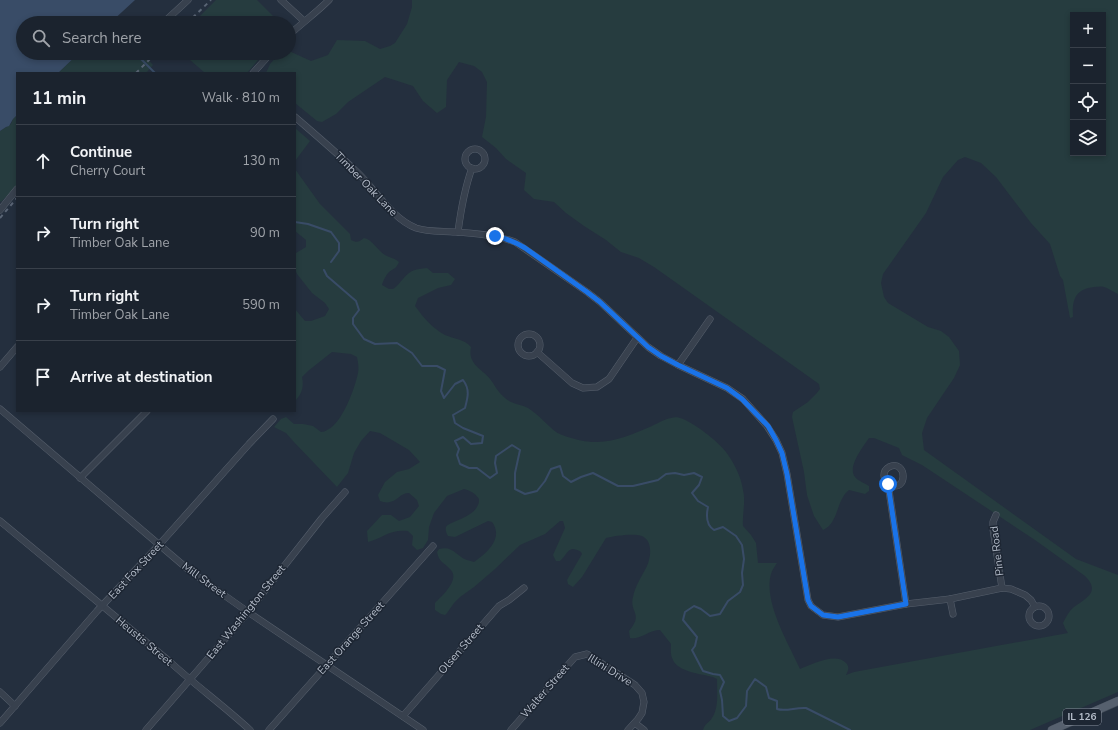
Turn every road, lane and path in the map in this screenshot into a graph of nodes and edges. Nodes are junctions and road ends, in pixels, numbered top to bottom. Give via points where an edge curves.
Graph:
1 (188, 0) edge
2 (281, 0) edge
3 (329, 0) edge
4 (171, 16) edge
5 (304, 21) junction
6 (296, 28) edge
7 (265, 60) edge
8 (254, 72) edge
9 (296, 118) edge
10 (472, 168) dead end
11 (16, 190) edge
12 (0, 210) edge
13 (458, 232) junction
14 (710, 319) dead end
15 (637, 338) junction
16 (16, 348) edge
17 (537, 352) dead end
18 (678, 365) junction
19 (0, 367) edge
20 (0, 409) edge
21 (146, 412) edge
22 (274, 419) dead end
23 (80, 478) junction
24 (888, 484) dead end
25 (345, 492) dead end
26 (996, 515) dead end
27 (0, 520) edge
28 (159, 545) junction
29 (433, 546) dead end
30 (524, 588) dead end
31 (1002, 588) junction
32 (950, 599) junction
33 (906, 604) junction
34 (102, 606) junction
35 (1036, 607) dead end
36 (248, 612) junction
37 (953, 614) dead end
38 (580, 655) joint
39 (328, 665) junction
40 (189, 679) junction
41 (0, 692) edge
42 (1115, 702) edge
43 (15, 706) junction
44 (403, 716) junction
45 (0, 723) edge
46 (635, 723) junction
47 (146, 730) edge
48 (250, 730) edge
49 (269, 730) edge
50 (423, 730) edge
51 (511, 730) edge
52 (628, 730) edge
53 (644, 730) edge
54 (1052, 730) edge

1 - 4 street
2 - 5 street
3 - 5 street
5 - 6 street
7 - 8 street
9 - 13 street, Timber Oak Lane via 358,173 406,223 425,230
10 - 13 street via 461,204
11 - 12 street
13 - 15 street, Timber Oak Lane via 504,238 515,242 600,302
14 - 18 street
15 - 17 street via 609,379 597,387 582,388 572,383
15 - 18 street, Timber Oak Lane
16 - 19 street
18 - 33 street, Timber Oak Lane via 727,388 742,399 768,426 776,440 787,474 807,596 811,606 823,615 838,617
20 - 23 street, Mill Street
21 - 23 street
22 - 28 street, East Fox Street
23 - 28 street, Mill Street
24 - 33 street
25 - 36 street, East Washington Street
26 - 31 street, Pine Road via 993,529
27 - 34 street, Heustis Street
28 - 34 street, East Fox Street
28 - 36 street, Mill Street
29 - 39 street, East Orange Street
30 - 44 street, Olsen Street via 499,606
31 - 32 street, Timber Oak Lane
31 - 35 street via 1025,595
32 - 33 street, Timber Oak Lane
32 - 37 street
34 - 40 street, Heustis Street
34 - 43 street, East Fox Street
36 - 39 street, Mill Street
36 - 40 street, East Washington Street
38 - 46 street, Illini Drive via 587,654 642,692 644,708
38 - 51 street, Walter Street via 575,657
39 - 44 street, Mill Street
39 - 49 street, East Orange Street
40 - 47 street, East Washington Street
40 - 48 street, Heustis Street
41 - 43 street
42 - 54 main road, IL 126
43 - 45 street, East Fox Street
44 - 50 street, Mill Street
46 - 52 street, Illini Drive
46 - 53 street

